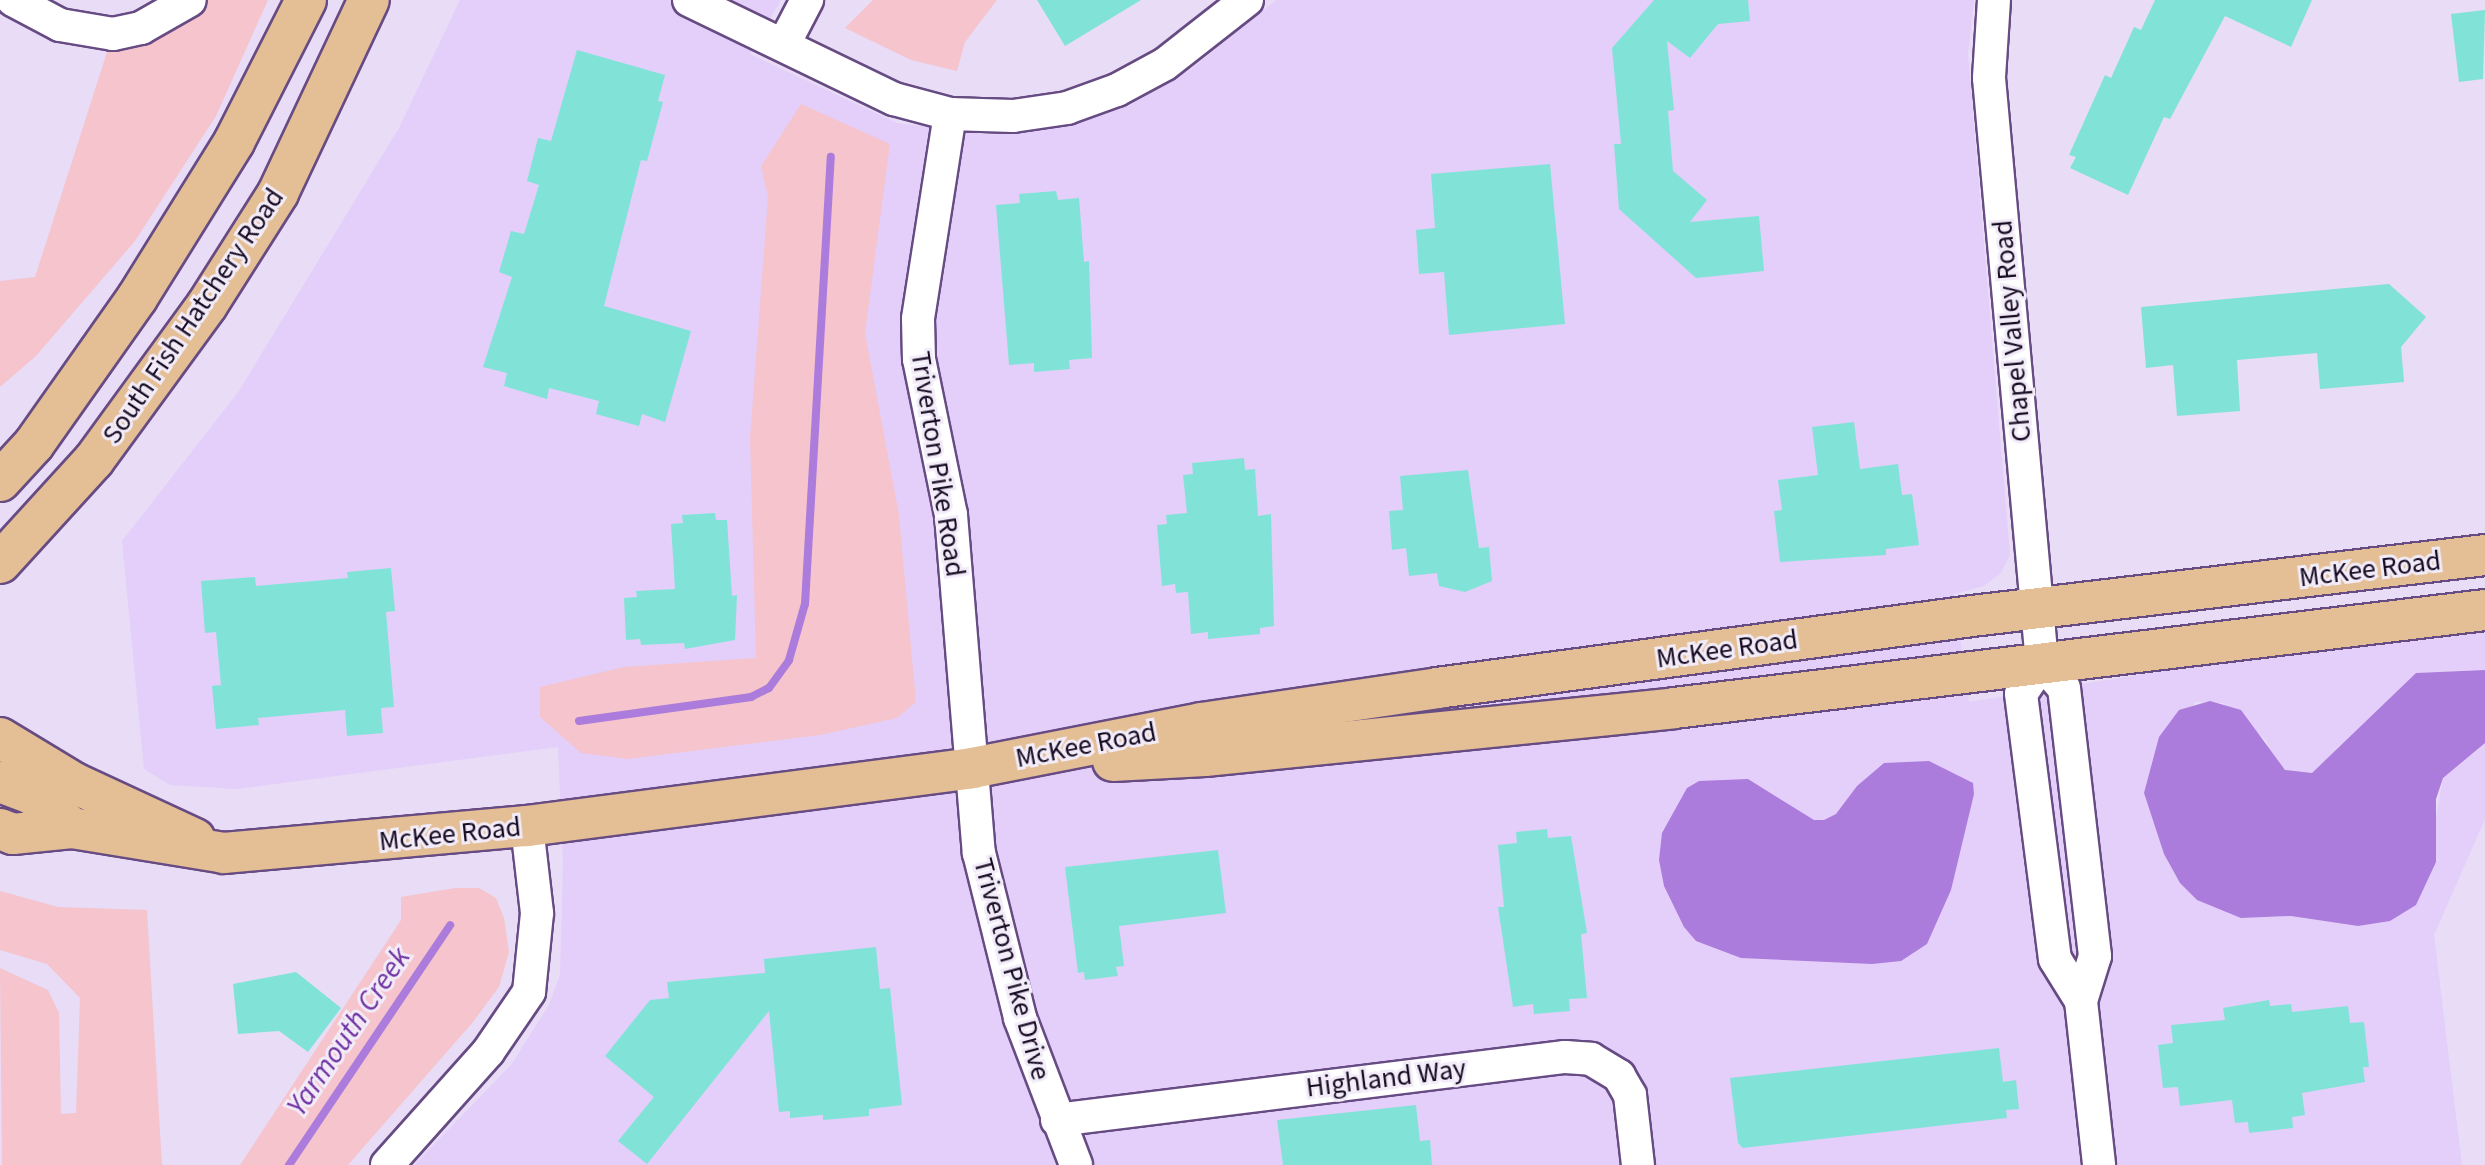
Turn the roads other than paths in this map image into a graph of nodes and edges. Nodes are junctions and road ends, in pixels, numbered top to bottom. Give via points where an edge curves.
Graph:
1 (13, 0) edge
2 (190, 0) edge
3 (306, 0) edge
4 (369, 0) edge
5 (689, 0) edge
6 (807, 0) edge
7 (1247, 0) edge
8 (1994, 0) edge
9 (784, 44) junction
10 (950, 114) junction
11 (0, 481) edge
12 (2485, 555) edge
13 (0, 563) edge
14 (2037, 607) junction
15 (2485, 610) edge
16 (2042, 663) junction
17 (0, 738) edge
18 (972, 768) junction
19 (16, 788) edge
20 (527, 826) junction
21 (72, 828) junction
22 (0, 829) edge
23 (224, 853) junction
24 (2081, 1001) junction
25 (1057, 1120) junction
26 (387, 1165) edge
27 (1076, 1165) edge
28 (1638, 1165) edge
29 (2099, 1165) edge

1 - 2 street via 60,25 113,34 141,28
3 - 11 main road, South Fish Hatchery Road via 234,142 137,298 34,444
4 - 13 main road, South Fish Hatchery Road via 278,193 207,305 94,460
5 - 9 street
6 - 9 street
7 - 10 street via 1165,64 1117,90 1067,108 1013,116
8 - 14 street, Chapel Valley Road via 1989,78
9 - 10 street via 894,99
10 - 18 street, Triverton Pike Road via 918,319 919,359 951,515
12 - 14 main road, McKee Road
14 - 16 street, Chapel Valley Road
14 - 18 main road, McKee Road via 1201,723
15 - 16 main road, McKee Road
16 - 18 main road, McKee Road via 1205,756
16 - 24 street via 2064,688 2095,956
16 - 24 street via 2021,694 2055,959
17 - 23 main road via 74,783
18 - 20 main road, McKee Road
18 - 25 street, Triverton Pike Drive via 979,853 1020,1018
19 - 21 main road
20 - 23 main road, McKee Road
20 - 26 street via 537,913 529,992 488,1052
21 - 22 main road, McKee Road via 13,834
21 - 23 main road, McKee Road
24 - 29 street
25 - 27 street, Triverton Pike Drive
25 - 28 street, Highland Way via 1565,1057 1591,1059 1619,1076 1630,1095

